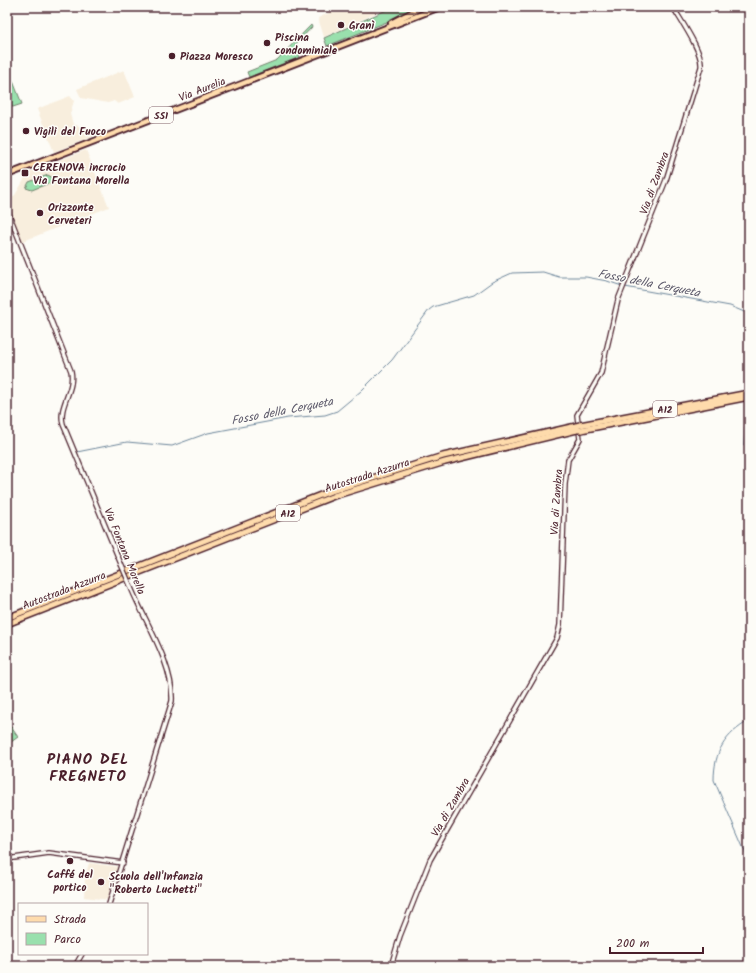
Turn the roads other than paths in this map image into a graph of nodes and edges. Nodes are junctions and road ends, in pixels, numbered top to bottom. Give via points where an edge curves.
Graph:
1 (422, 7) edge
2 (435, 7) edge
3 (440, 7) edge
4 (673, 7) edge
5 (391, 23) junction
6 (377, 32) junction
7 (314, 55) junction
8 (7, 159) edge
9 (8, 175) edge
10 (7, 208) edge
11 (749, 392) edge
12 (749, 398) edge
13 (579, 428) junction
14 (7, 618) edge
15 (7, 624) edge
16 (7, 859) edge
17 (124, 863) junction
18 (109, 903) edge
19 (81, 955) edge
20 (75, 966) edge
21 (391, 966) edge

1 - 5 main road
2 - 5 main road, Via Aurelia
2 - 6 main road
3 - 6 main road, Via Aurelia / SS1
4 - 21 street, Via di Zambra via 695,46 701,66 667,177 623,287 601,373 577,415 580,439 567,467 558,635 432,857 400,936
5 - 7 main road, Via Aurelia
6 - 7 main road, Via Aurelia / SS1
7 - 9 main road, Via Aurelia / SS1
8 - 9 street
10 - 17 street, Via Fontana Morella, bridge via 71,373 71,388 61,412 63,424 141,611 158,644 171,684 171,708
11 - 13 highway, Autostrada Azzurra / A12
12 - 13 highway, Autostrada Azzurra / A12
13 - 14 highway, Autostrada Azzurra / A12 via 444,456 341,488
13 - 15 highway, Autostrada Azzurra / A12 via 451,460 323,500
16 - 17 street via 51,853
17 - 18 street, Via Fontana Morella
19 - 20 street

